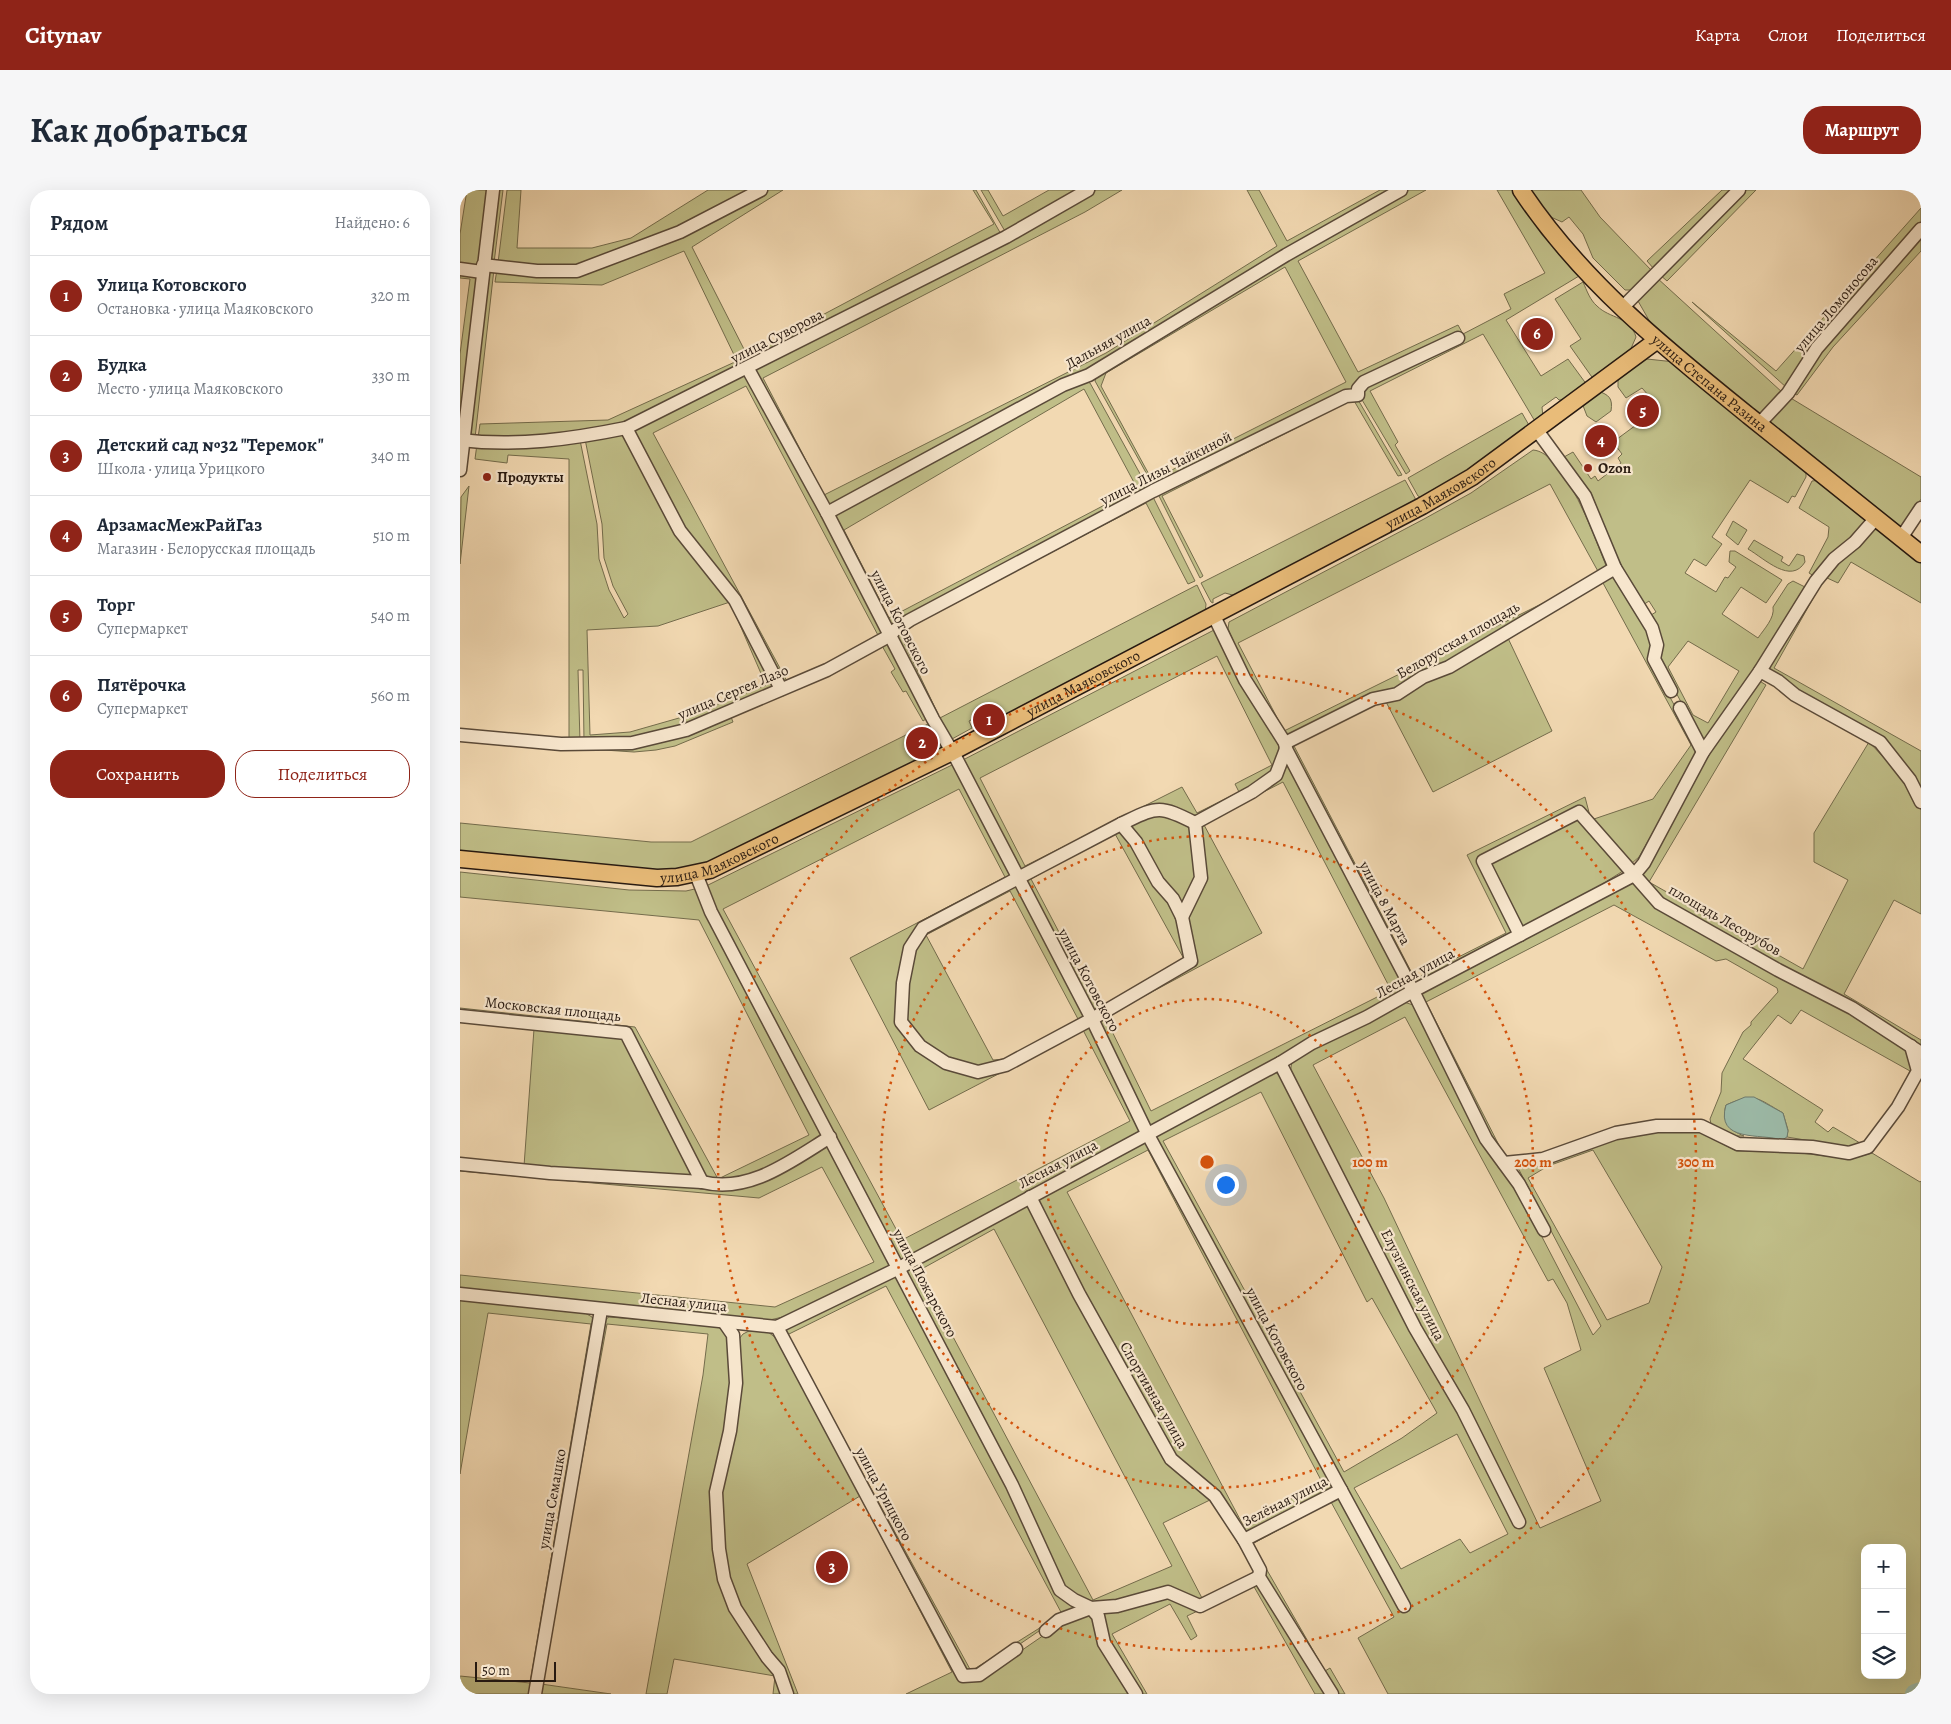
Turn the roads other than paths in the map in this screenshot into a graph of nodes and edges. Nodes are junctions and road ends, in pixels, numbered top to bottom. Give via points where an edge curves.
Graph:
1 (493, 190) edge
2 (761, 190) edge
3 (1088, 190) edge
4 (1401, 190) edge
5 (1521, 190) edge
6 (1739, 190) edge
7 (1921, 229) edge
8 (460, 269) edge
9 (483, 269) junction
10 (1622, 308) junction
11 (1458, 338) dead end
12 (1656, 341) junction
13 (748, 369) junction
14 (1759, 424) junction
15 (626, 428) junction
16 (1536, 430) junction
17 (462, 441) edge
18 (460, 470) edge
19 (1921, 508) edge
20 (827, 513) junction
21 (1876, 518) junction
22 (1902, 538) junction
23 (1921, 554) edge
24 (1615, 568) junction
25 (1214, 616) junction
26 (889, 636) junction
27 (1760, 671) junction
28 (781, 689) junction
29 (1671, 691) dead end
30 (1680, 708) dead end
31 (460, 735) edge
32 (1285, 746) junction
33 (952, 752) junction
34 (1703, 752) junction
35 (1921, 802) edge
36 (1195, 823) junction
37 (1121, 824) junction
38 (460, 859) edge
39 (696, 874) junction
40 (1634, 875) junction
41 (1018, 879) junction
42 (1182, 917) junction
43 (1520, 935) junction
44 (1413, 991) junction
45 (460, 1016) edge
46 (1092, 1019) junction
47 (1916, 1050) edge
48 (1280, 1063) junction
49 (1919, 1070) edge
50 (1147, 1133) junction
51 (830, 1137) junction
52 (1504, 1163) junction
53 (460, 1164) edge
54 (702, 1182) junction
55 (1030, 1198) junction
56 (1544, 1230) dead end
57 (899, 1268) junction
58 (460, 1294) edge
59 (601, 1310) junction
60 (724, 1322) junction
61 (747, 1325) junction
62 (777, 1327) junction
63 (733, 1335) junction
64 (1341, 1490) junction
65 (1519, 1522) dead end
66 (1244, 1540) junction
67 (1259, 1577) junction
68 (1404, 1606) dead end
69 (1092, 1608) junction
70 (1046, 1630) dead end
71 (1016, 1649) dead end
72 (535, 1694) edge
73 (787, 1694) edge
74 (1136, 1694) edge
75 (1332, 1694) edge

1 - 9 street
2 - 9 street via 680,232 577,271
3 - 13 street, улица Суворова via 1006,238
4 - 20 street, Дальняя улица via 1278,260 1089,375 1063,385
5 - 10 main road, улица Степана Разина via 1553,232
6 - 10 street
7 - 14 street, улица Ломоносова via 1818,348 1788,393
8 - 9 street
9 - 17 street
10 - 12 main road, улица Степана Разина
11 - 26 street, улица Лизы Чайкиной via 1364,382 1358,389 1358,395 1346,396 1136,500 910,620
12 - 14 main road, улица Степана Разина
12 - 16 main road, улица Маяковского
13 - 15 street, улица Суворова
13 - 20 street, улица Котовского
14 - 21 main road, улица Степана Разина
15 - 17 street, улица Суворова via 527,443
15 - 28 street via 680,531 735,600
16 - 24 street via 1585,496
16 - 25 main road, улица Маяковского via 1472,477 1422,506
17 - 18 street
19 - 22 street
20 - 26 street, улица Котовского
21 - 22 main road, улица Степана Разина
21 - 27 street via 1816,581
22 - 23 main road, улица Степана Разина
24 - 29 street via 1652,628 1657,645 1654,659
24 - 32 street, Белорусская площадь via 1449,667 1423,677 1397,694 1373,699
25 - 32 street, улица 8 Марта via 1245,680
25 - 33 main road, улица Маяковского
26 - 28 street, улица Сергея Лазо via 827,670
26 - 33 street, улица Котовского
27 - 34 street
27 - 35 street via 1795,696 1880,742 1910,780
28 - 31 street, улица Сергея Лазо via 686,730 632,743 561,744
30 - 34 street
32 - 36 street via 1276,775
32 - 44 street, улица 8 Марта
33 - 39 main road, улица Маяковского via 726,863
33 - 41 street, улица Котовского
34 - 40 street via 1644,863
36 - 37 street via 1169,810 1153,809
36 - 42 street via 1201,878
37 - 41 street
37 - 42 street via 1136,842
38 - 39 main road, улица Маяковского via 657,878
39 - 51 street, улица Пожарского via 711,912
40 - 43 street, Лесная улица
40 - 43 street via 1579,812 1483,861
40 - 47 street, площадь Лесорубов via 1659,903 1852,1008
41 - 46 street, улица Котовского
41 - 46 street via 923,928 910,948 903,983 901,1022 920,1046 946,1063 978,1072 1006,1065
42 - 46 street via 1191,961
43 - 44 street, Лесная улица
44 - 48 street, Лесная улица
44 - 52 street, улица 8 Марта via 1492,1151
45 - 54 street, Московская площадь via 626,1033
46 - 50 street, улица Котовского
47 - 49 street, площадь Лесорубов
48 - 50 street, Лесная улица
48 - 65 street, Елузгинская улица via 1415,1328 1464,1410
49 - 52 street, площадь Лесорубов via 1898,1107 1868,1147 1849,1153 1812,1147 1738,1144 1701,1126 1657,1126 1616,1133 1543,1159
50 - 55 street, Лесная улица
50 - 64 street, улица Котовского
51 - 54 street via 784,1166 741,1184
51 - 57 street, улица Пожарского
52 - 56 street, улица 8 Марта
53 - 54 street
55 - 57 street, Лесная улица
55 - 66 street, Спортивная улица via 1171,1460 1215,1496
57 - 62 street, Лесная улица
57 - 69 street, улица Пожарского via 1012,1485 1060,1590
58 - 59 street, Лесная улица
59 - 60 street, Лесная улица
59 - 72 street, улица Семашко
60 - 61 street, Лесная улица
60 - 63 street
61 - 62 street, Лесная улица
61 - 63 street
62 - 71 street, улица Урицкого via 963,1676 979,1675
63 - 73 street via 736,1383 730,1431 716,1492 719,1549 724,1579 735,1608 779,1671
64 - 66 street, Зелёная улица
64 - 68 street, улица Котовского
66 - 67 street, Спортивная улица via 1260,1570
67 - 69 street via 1200,1606 1168,1592 1117,1606
67 - 75 street, Спортивная улица
69 - 70 street via 1059,1620
69 - 74 street via 1098,1616 1104,1643

